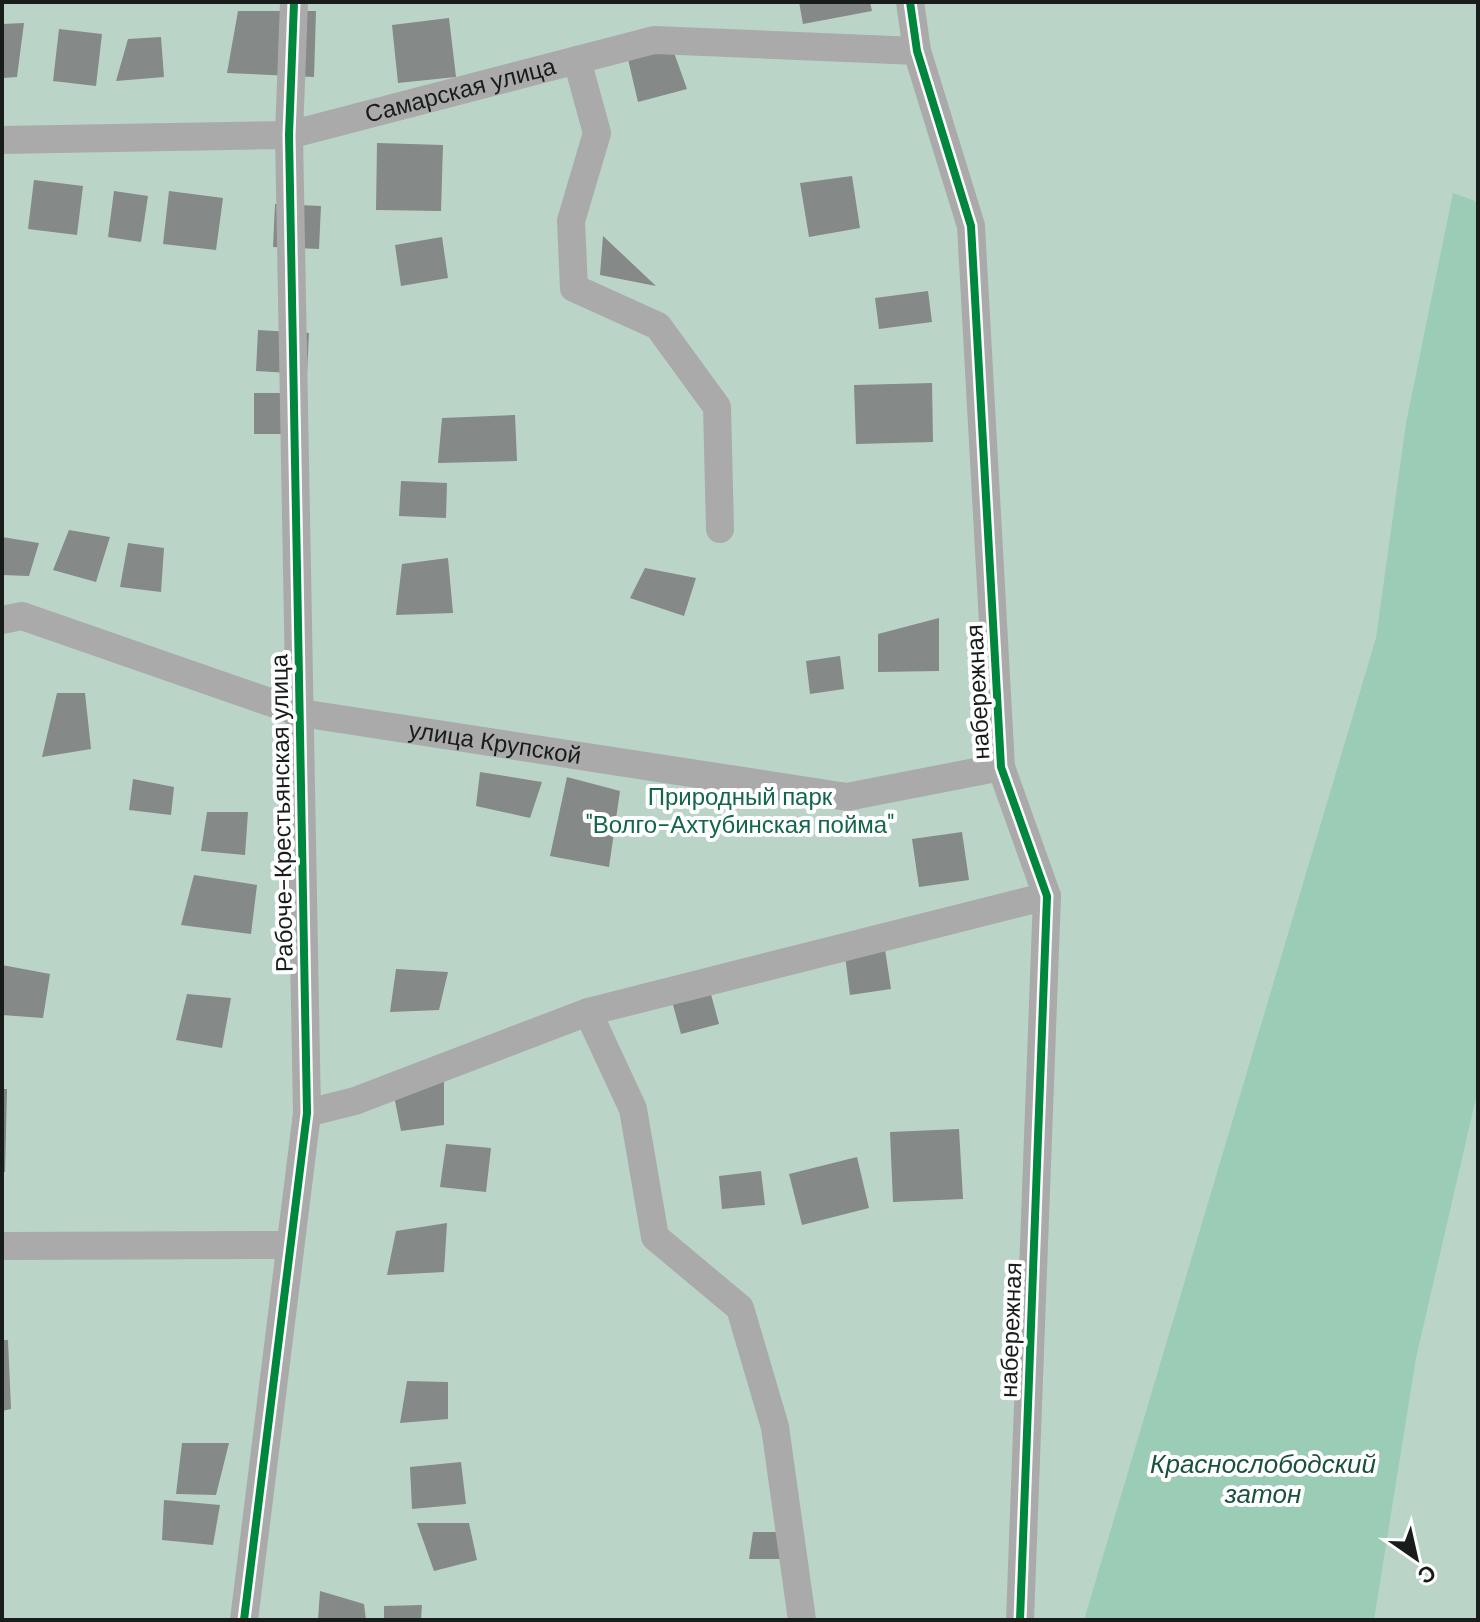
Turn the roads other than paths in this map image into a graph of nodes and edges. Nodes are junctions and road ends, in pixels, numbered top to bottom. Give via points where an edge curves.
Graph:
1 (294, 2) edge
2 (910, 2) edge
3 (917, 51) junction
4 (577, 60) junction
5 (289, 135) junction
6 (2, 140) edge
7 (720, 529) dead end
8 (2, 620) edge
9 (301, 713) junction
10 (1001, 767) junction
11 (1047, 896) junction
12 (588, 1012) junction
13 (307, 1113) junction
14 (289, 1245) junction
15 (2, 1246) edge
16 (244, 1620) edge
17 (802, 1620) edge
18 (1020, 1620) edge

1 - 5 street, Рабоче-Крестьянская улица
2 - 3 street, набережная
3 - 4 street, Самарская улица via 654,40
3 - 10 street, набережная via 971,226
4 - 5 street, Самарская улица
4 - 7 street via 597,133 571,221 574,288 658,326 717,407
5 - 6 street, Самарская улица
5 - 9 street, Рабоче-Крестьянская улица
8 - 9 street, улица Крупской via 22,616
9 - 10 street, улица Крупской via 847,797
9 - 13 street, Рабоче-Крестьянская улица
10 - 11 street, набережная
11 - 12 street
11 - 18 street, набережная
12 - 13 street via 355,1101
12 - 17 street via 633,1109 655,1237 740,1308 775,1427
13 - 14 street, Рабоче-Крестьянская улица
14 - 15 street
14 - 16 street, Рабоче-Крестьянская улица

